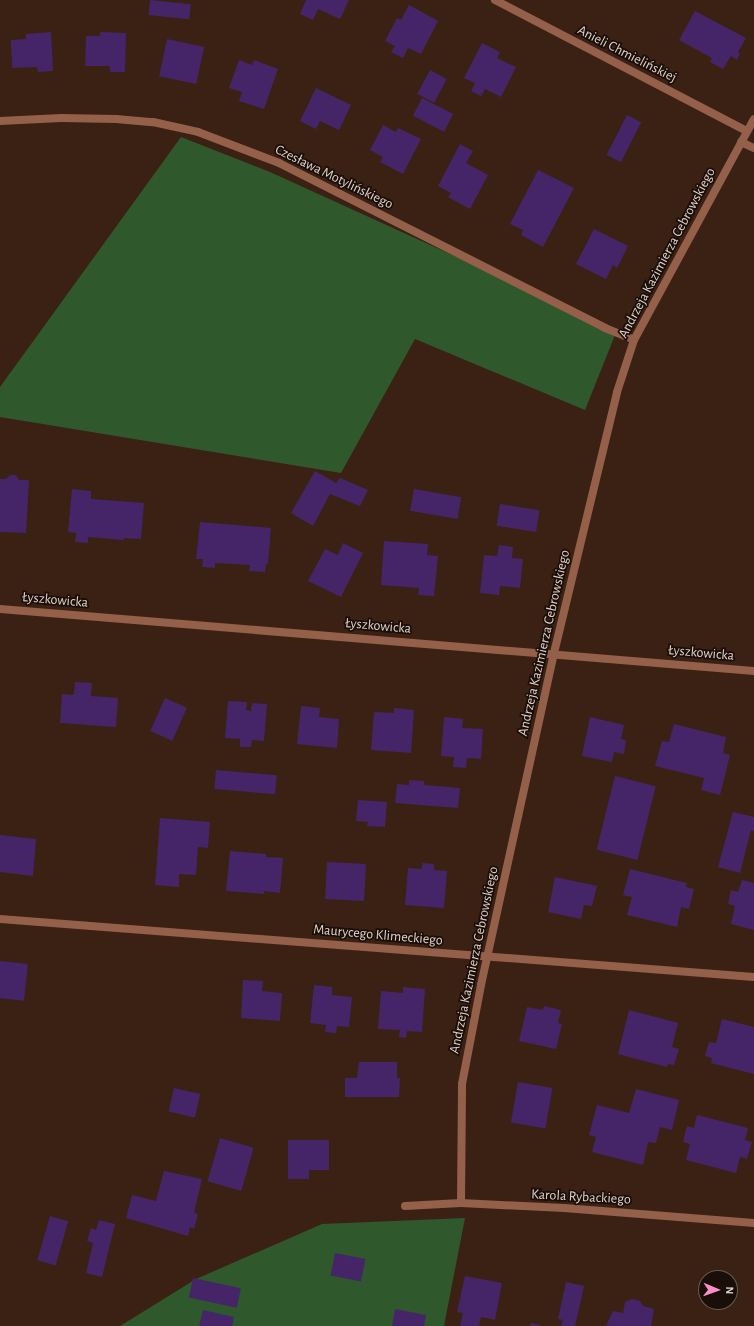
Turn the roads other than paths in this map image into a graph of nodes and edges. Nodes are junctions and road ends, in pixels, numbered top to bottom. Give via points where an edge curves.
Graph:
1 (495, 0) edge
2 (754, 119) edge
3 (0, 120) edge
4 (747, 131) junction
5 (741, 142) junction
6 (754, 148) edge
7 (634, 340) junction
8 (0, 609) edge
9 (554, 653) junction
10 (754, 671) edge
11 (0, 919) edge
12 (486, 957) junction
13 (754, 978) edge
14 (460, 1204) junction
15 (406, 1206) dead end
16 (754, 1223) edge

1 - 4 street, Anieli Chmielińskiej
2 - 4 street, Andrzeja Kazimierza Cebrowskiego
3 - 7 street, Czesława Motylińskiego via 116,119 153,122 198,132 279,163 604,328
4 - 5 street, Andrzeja Kazimierza Cebrowskiego
5 - 6 street
5 - 7 street, Andrzeja Kazimierza Cebrowskiego
7 - 9 street, Andrzeja Kazimierza Cebrowskiego via 617,392
8 - 9 street, Łyszkowicka
9 - 10 street, Łyszkowicka
9 - 12 street, Andrzeja Kazimierza Cebrowskiego
11 - 12 street, Maurycego Klimeckiego
12 - 13 street, Maurycego Klimeckiego
12 - 14 street, Andrzeja Kazimierza Cebrowskiego via 462,1084
14 - 15 street, Karola Rybackiego
14 - 16 street, Karola Rybackiego

